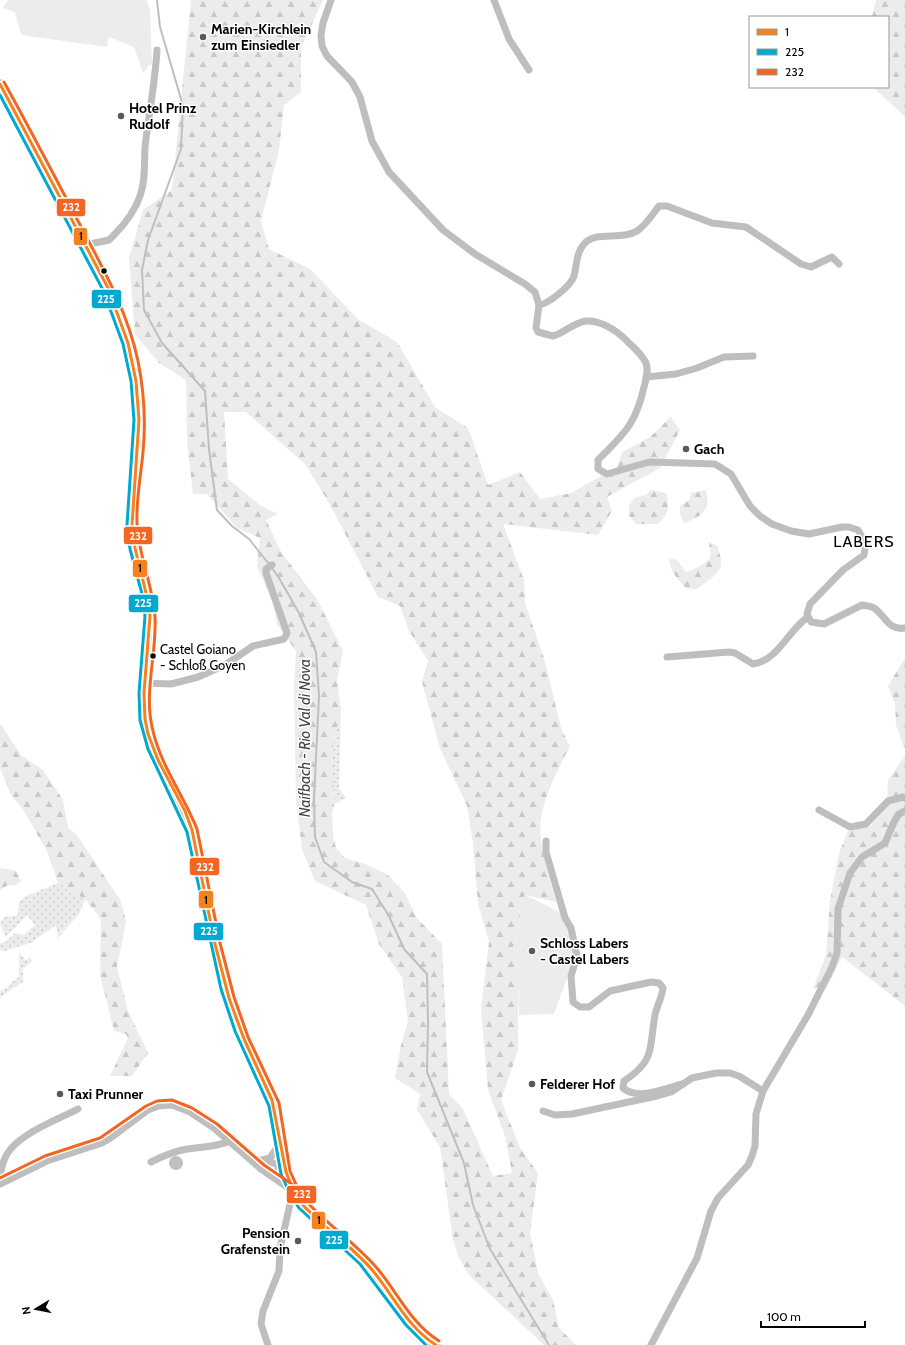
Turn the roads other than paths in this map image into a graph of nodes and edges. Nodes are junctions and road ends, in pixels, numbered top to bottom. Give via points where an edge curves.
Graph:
1 (331, 0) edge
2 (494, 0) edge
3 (157, 50) dead end
4 (529, 70) dead end
5 (0, 84) edge
6 (85, 245) junction
7 (839, 264) dead end
8 (539, 305) junction
9 (752, 356) dead end
10 (646, 377) junction
11 (270, 566) dead end
12 (808, 616) junction
13 (905, 628) edge
14 (667, 657) dead end
15 (145, 683) junction
16 (905, 798) edge
17 (819, 810) dead end
18 (905, 812) edge
19 (546, 841) dead end
20 (683, 1084) junction
21 (763, 1091) junction
22 (78, 1109) dead end
23 (543, 1111) dead end
24 (230, 1141) junction
25 (280, 1143) junction
26 (252, 1159) junction
27 (260, 1161) junction
28 (151, 1162) dead end
29 (284, 1168) junction
30 (270, 1174) junction
31 (0, 1177) edge
32 (0, 1184) edge
33 (293, 1191) junction
34 (268, 1345) edge
35 (436, 1345) edge
36 (651, 1345) edge

1 - 8 street via 323,23 322,46 327,56 352,82 360,97 372,142 389,172 443,230 475,254 525,284 535,292
2 - 4 street via 508,39
3 - 6 street via 141,195 134,210 113,236 108,240
5 - 6 main road
6 - 15 main road via 108,288 122,323 137,385 139,439 132,529 150,618
7 - 8 street via 832,257 808,267 746,227 712,222 662,205 636,232 614,237 595,237 585,243 579,252 574,278 552,299
8 - 10 street via 536,328 538,332 553,336 576,323 586,321 608,327 621,335 641,355 647,367
9 - 10 street via 724,357 676,374
10 - 12 street via 640,408 624,434 598,460 598,469 607,474 649,462 715,464 729,472 750,506 772,524 809,534 842,527 858,530 867,547 862,559 843,570 810,604
11 - 15 street via 266,573 287,633 284,639 253,646 225,665 198,676 171,684
12 - 13 street via 811,622 824,624 862,605 874,608 888,624
12 - 14 street via 799,623 778,650 758,663 752,664 735,653 728,652
15 - 25 main road via 145,718 150,742 191,826 226,991 273,1102
16 - 17 street via 903,796 888,801 866,824 850,827
18 - 21 street via 899,814 886,842 862,857 850,873 838,909 837,953 832,967 808,1016
19 - 20 street via 546,852 576,950 577,956 571,976 574,1002 580,1007 588,1007 610,991 651,982 660,983 663,988 662,996 657,1005 650,1050 643,1067 624,1081 623,1088 629,1093 643,1094
20 - 21 street via 702,1075 730,1073
20 - 23 street via 671,1092 572,1114 555,1115
21 - 36 street via 756,1114 752,1156 748,1165 718,1198 697,1258
22 - 31 street via 35,1130 18,1142 6,1156
24 - 26 street
24 - 28 street via 222,1145 186,1149
24 - 32 street via 190,1112 177,1106 163,1105 142,1113 102,1143 47,1161
25 - 27 street via 270,1158
25 - 29 main road
26 - 27 street
26 - 30 street
27 - 29 street via 274,1162
29 - 30 street
29 - 33 main road
30 - 33 street
33 - 34 street via 280,1248 279,1271 263,1311 261,1324
33 - 35 main road via 318,1221 369,1267 412,1324

